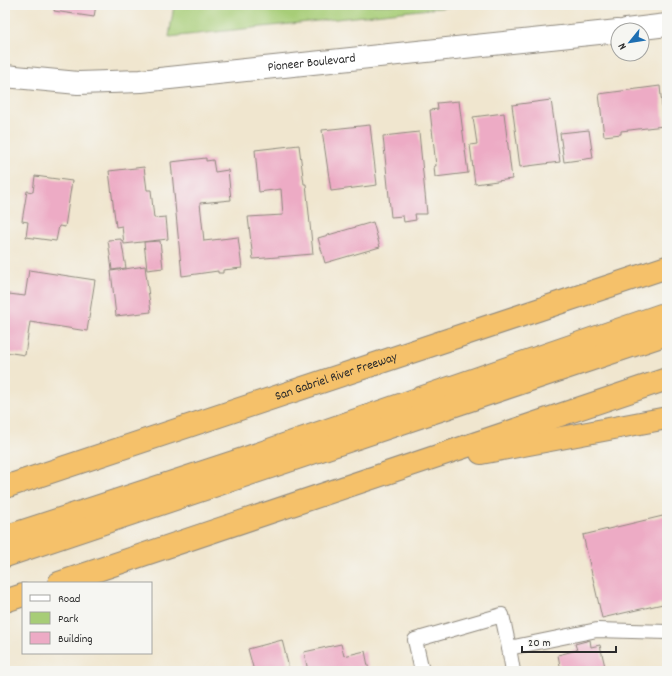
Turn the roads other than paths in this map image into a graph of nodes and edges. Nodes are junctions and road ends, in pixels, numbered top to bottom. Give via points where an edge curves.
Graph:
1 (667, 25) edge
2 (650, 27) edge
3 (610, 32) edge
4 (5, 76) edge
5 (667, 267) edge
6 (667, 313) edge
7 (667, 334) edge
8 (667, 379) edge
9 (667, 418) edge
10 (400, 468) junction
11 (5, 487) edge
12 (5, 537) edge
13 (5, 556) edge
14 (62, 582) edge
15 (22, 595) edge
16 (5, 601) edge
17 (667, 632) edge
18 (509, 648) junction
19 (422, 671) edge
20 (513, 671) edge

1 - 2 street
3 - 4 street, Pioneer Boulevard via 141,81 78,83
5 - 11 highway, San Gabriel River Freeway
6 - 12 highway via 257,454
7 - 13 highway
8 - 10 highway
9 - 10 highway
10 - 14 highway
15 - 16 highway
17 - 18 lane via 598,630
18 - 19 lane via 502,615 415,640
18 - 20 lane

